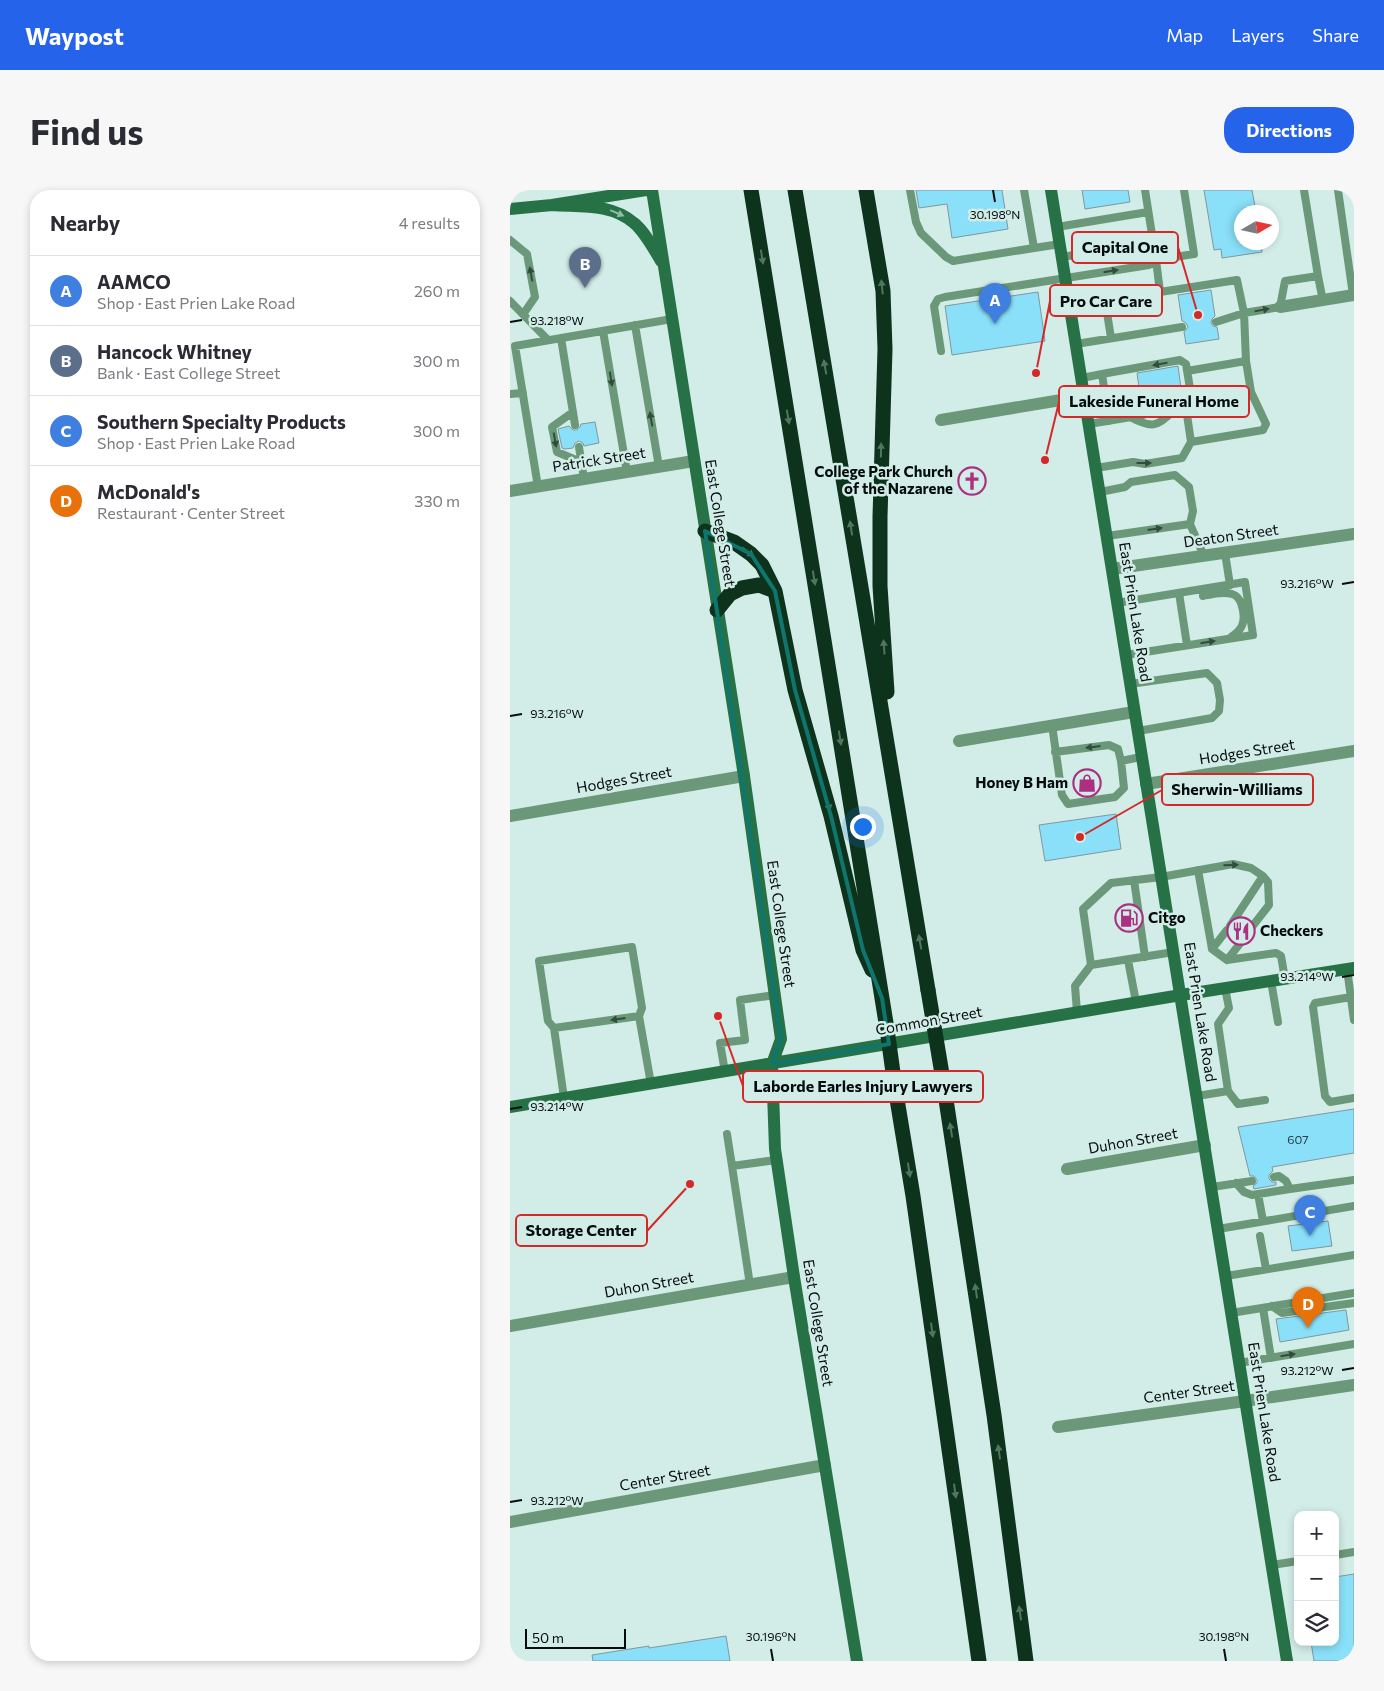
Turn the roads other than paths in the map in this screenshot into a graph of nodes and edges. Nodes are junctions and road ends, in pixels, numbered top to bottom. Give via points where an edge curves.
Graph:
1 (646, 190) edge
2 (652, 190) edge
3 (751, 190) edge
4 (795, 190) edge
5 (866, 190) edge
6 (878, 190) edge
7 (910, 190) edge
8 (1024, 190) edge
9 (1051, 190) edge
10 (1145, 190) edge
11 (1184, 190) edge
12 (1304, 190) edge
13 (1338, 190) edge
14 (552, 205) junction
15 (510, 209) edge
16 (1148, 212) junction
17 (1057, 227) junction
18 (510, 240) edge
19 (1153, 242) junction
20 (1060, 244) junction
21 (1034, 248) junction
22 (877, 249) junction
23 (1062, 257) junction
24 (1156, 260) junction
25 (664, 265) junction
26 (1318, 276) junction
27 (1066, 278) junction
28 (1160, 292) junction
29 (1354, 295) edge
30 (1105, 300) junction
31 (510, 301) edge
32 (1323, 301) junction
33 (1070, 306) junction
34 (1280, 307) junction
35 (524, 313) junction
36 (1244, 313) junction
37 (672, 319) junction
38 (1216, 322) dead end
39 (635, 326) junction
40 (1182, 327) dead end
41 (603, 331) junction
42 (561, 338) junction
43 (1111, 338) junction
44 (548, 340) junction
45 (1076, 344) junction
46 (941, 351) dead end
47 (1246, 361) junction
48 (1187, 371) junction
49 (1102, 374) junction
50 (1082, 378) junction
51 (523, 392) junction
52 (1251, 392) junction
53 (510, 394) edge
54 (1085, 396) junction
55 (1192, 401) junction
56 (1186, 408) junction
57 (1174, 410) junction
58 (573, 412) junction
59 (1159, 412) dead end
60 (1143, 415) dead end
61 (1130, 417) junction
62 (941, 420) dead end
63 (1109, 421) junction
64 (1089, 424) junction
65 (575, 425) dead end
66 (1191, 442) junction
67 (579, 447) dead end
68 (694, 461) junction
69 (581, 462) junction
70 (659, 467) junction
71 (1096, 468) junction
72 (626, 472) junction
73 (584, 479) junction
74 (538, 487) junction
75 (510, 491) edge
76 (1100, 492) junction
77 (1190, 524) junction
78 (705, 531) junction
79 (1354, 534) edge
80 (1107, 536) junction
81 (1225, 553) junction
82 (1204, 556) junction
83 (1112, 569) junction
84 (1230, 584) junction
85 (775, 591) junction
86 (1180, 593) junction
87 (1118, 603) junction
88 (717, 610) junction
89 (1230, 638) junction
90 (1187, 645) junction
91 (1126, 655) junction
92 (1130, 684) junction
93 (1134, 712) junction
94 (1052, 726) junction
95 (1138, 731) junction
96 (959, 741) dead end
97 (1354, 751) edge
98 (1055, 752) junction
99 (1141, 757) junction
100 (1121, 761) junction
101 (744, 776) junction
102 (893, 783) junction
103 (1146, 784) junction
104 (510, 816) edge
105 (1198, 870) junction
106 (1262, 876) junction
107 (1161, 877) junction
108 (1134, 880) junction
109 (1212, 950) junction
110 (1174, 952) junction
111 (1145, 957) junction
112 (1128, 960) junction
113 (1228, 960) junction
114 (1091, 965) junction
115 (1351, 969) edge
116 (1285, 979) junction
117 (1272, 981) junction
118 (1225, 988) junction
119 (881, 993) junction
120 (775, 994) junction
121 (1181, 995) junction
122 (1351, 997) junction
123 (1136, 1002) junction
124 (1078, 1012) junction
125 (639, 1016) junction
126 (1354, 1020) edge
127 (1278, 1022) dead end
128 (554, 1028) junction
129 (772, 1064) junction
130 (725, 1072) junction
131 (651, 1084) junction
132 (1228, 1091) junction
133 (1197, 1096) junction
134 (564, 1098) junction
135 (1354, 1098) edge
136 (1265, 1100) dead end
137 (510, 1107) edge
138 (727, 1134) dead end
139 (1205, 1145) junction
140 (776, 1160) junction
141 (732, 1166) junction
142 (1067, 1168) dead end
143 (1274, 1177) dead end
144 (1252, 1180) dead end
145 (1354, 1180) edge
146 (1236, 1183) junction
147 (1212, 1187) junction
148 (1290, 1189) junction
149 (1258, 1194) junction
150 (1354, 1206) edge
151 (1262, 1222) junction
152 (1218, 1229) junction
153 (1260, 1236) dead end
154 (1354, 1255) edge
155 (1266, 1269) junction
156 (1226, 1276) junction
157 (794, 1277) junction
158 (750, 1284) junction
159 (1354, 1293) edge
160 (1354, 1303) edge
161 (1272, 1306) junction
162 (1263, 1308) junction
163 (1231, 1312) junction
164 (510, 1326) edge
165 (1354, 1344) edge
166 (1271, 1358) junction
167 (1240, 1363) junction
168 (1354, 1384) edge
169 (1246, 1401) junction
170 (1058, 1427) dead end
171 (825, 1465) junction
172 (510, 1522) edge
173 (1354, 1552) edge
174 (1339, 1554) edge
175 (1294, 1562) edge
176 (1272, 1565) junction
177 (857, 1661) edge
178 (979, 1661) edge
179 (1026, 1661) edge
180 (1287, 1661) edge

1 - 14 street
2 - 25 street, East College Street
3 -> 119 highway
102 -> 4 highway
5 - 22 highway
6 - 22 highway via 875,205
7 - 21 lane via 920,233 953,261
8 - 21 lane
9 - 17 street, East Prien Lake Road
10 - 16 lane
11 - 24 lane via 1194,254
12 - 26 lane
13 - 29 lane
14 - 15 street
14 -> 25 street via 603,208 620,213 638,228
16 - 17 lane
16 - 19 lane
17 - 20 street, East Prien Lake Road
35 -> 18 lane via 535,298 527,254
19 - 23 lane
19 - 24 lane
20 - 21 lane
20 - 23 street, East Prien Lake Road
102 -> 22 highway via 880,586 884,349 883,291
23 - 27 street, East Prien Lake Road
27 -> 24 lane via 1150,265
24 - 28 lane
25 - 37 street, East College Street
26 - 32 lane
26 - 34 lane via 1285,282
27 - 33 street, East Prien Lake Road
27 - 46 lane via 938,299 934,306
28 - 30 lane
28 - 36 lane via 1238,280
29 - 32 street
30 - 33 lane
30 - 43 lane
31 - 35 lane
32 - 34 street
33 - 45 street, East Prien Lake Road
36 -> 34 lane
35 - 44 lane
36 - 38 lane
36 - 47 lane
37 - 39 lane
37 - 68 street, East College Street
39 - 41 lane
70 -> 39 lane
40 - 43 lane
41 - 42 lane
41 -> 72 lane
42 - 44 lane
42 - 58 lane
43 - 45 lane
44 - 51 lane via 515,346
45 - 50 street, East Prien Lake Road
47 - 48 lane
47 - 52 lane
48 -> 49 lane via 1186,364 1180,360
48 - 55 lane
49 - 50 lane
49 - 63 lane
50 - 54 street, East Prien Lake Road
51 - 53 lane
51 - 74 lane
52 - 55 lane
52 - 66 lane via 1266,424 1264,430
54 - 62 street
54 - 64 street, East Prien Lake Road
55 - 56 lane
56 - 57 lane
56 - 66 lane
57 - 59 lane
57 - 61 lane via 1162,422 1146,425
58 - 65 lane
58 -> 69 lane via 552,427 557,452
60 - 61 lane
61 - 63 lane
63 - 64 lane
64 - 71 street, East Prien Lake Road
71 -> 66 lane via 1182,458
67 - 69 lane
68 - 70 street, Patrick Street
68 - 78 street, East College Street
69 - 73 lane
70 - 72 street, Patrick Street
71 - 76 street, East Prien Lake Road
72 - 73 street, Patrick Street
73 - 74 street, Patrick Street
74 - 75 street, Patrick Street
76 - 77 lane via 1125,487 1131,482 1175,475 1189,487 1193,511
76 - 80 street, East Prien Lake Road
80 -> 77 lane
77 - 82 lane
78 -> 85 highway via 734,542 751,554 762,566
78 - 88 street, East College Street
79 - 81 street, Deaton Street
80 - 83 street, East Prien Lake Road
81 - 82 street, Deaton Street
81 - 84 lane
82 - 83 street, Deaton Street
83 - 87 street, East Prien Lake Road
84 - 86 lane
84 - 89 lane via 1244,582 1253,635
85 - 88 highway via 759,585 742,588 730,594
85 -> 119 highway via 795,690 831,816 863,950
86 - 87 lane
86 - 89 lane via 1200,596 1230,593 1236,596 1240,601 1243,622 1240,630
86 - 90 lane
87 - 91 street, East Prien Lake Road
88 - 101 street, East College Street
90 -> 89 lane
90 - 91 lane
91 - 92 street, East Prien Lake Road
92 - 93 street, East Prien Lake Road
92 - 95 lane via 1207,673 1217,683 1220,700 1219,711 1212,718
93 - 94 street
93 - 95 street, East Prien Lake Road
94 - 96 street
94 - 98 lane
95 - 99 street, East Prien Lake Road
97 - 103 street, Hodges Street
100 -> 98 lane via 1118,749 1109,745
98 - 100 lane via 1062,795 1068,804 1115,797 1124,788
99 - 100 lane
99 - 103 street, East Prien Lake Road
101 - 104 street, Hodges Street
101 - 120 street, East College Street
179 -> 102 highway, bridge via 988,1377
103 - 107 street, East Prien Lake Road
105 -> 106 lane via 1233,864 1251,868
105 - 107 lane
105 - 109 lane
106 - 109 lane
106 - 113 lane via 1268,882 1269,905
107 - 108 lane
107 - 110 street, East Prien Lake Road
108 - 111 lane
108 - 114 lane via 1111,883 1083,909
109 - 113 lane
110 - 111 lane
110 - 121 street, East Prien Lake Road
111 - 112 lane
112 - 114 lane
112 - 123 lane
113 - 116 lane via 1276,953 1281,956
114 - 124 lane via 1075,986
115 - 116 street, Common Street
115 - 122 lane
116 - 117 street, Common Street
117 - 118 street, Common Street
117 - 127 lane
118 - 121 street, Common Street
118 - 132 lane via 1229,1008 1218,1024
119 -> 178 highway, bridge
120 - 129 street, East College Street via 781,1039
120 - 130 lane via 740,1000 745,1040 720,1043
121 - 123 street, Common Street
121 - 133 street, East Prien Lake Road
122 - 126 lane
122 - 135 lane via 1315,1003 1313,1007 1326,1096 1330,1102
123 - 124 street, Common Street
124 - 129 street, Common Street
125 -> 128 lane
125 - 128 lane via 642,1008 632,947 539,961 548,1021
125 - 131 lane
128 - 134 lane
129 - 130 street, Common Street
129 - 140 street, East College Street
130 - 131 street, Common Street
131 - 134 street, Common Street
132 - 133 lane
132 - 136 lane via 1238,1104
133 - 139 street, East Prien Lake Road
134 - 137 street, Common Street
138 - 141 lane
139 - 142 street, Duhon Street
139 - 147 street, East Prien Lake Road
140 - 141 lane
140 - 157 street, East College Street
141 - 158 lane
143 - 148 lane via 1279,1176 1286,1181
144 - 146 lane
145 - 148 lane
146 - 147 lane
146 - 149 lane via 1244,1192
147 - 152 street, East Prien Lake Road
148 - 149 lane
149 - 151 lane
150 - 151 lane
151 - 152 lane
152 - 156 street, East Prien Lake Road
153 - 155 lane
154 - 155 lane
155 - 156 lane
156 - 163 street, East Prien Lake Road
157 - 158 street, Duhon Street
157 - 171 street, East College Street
158 - 164 street, Duhon Street
159 - 161 lane
160 - 161 lane via 1282,1313
161 - 162 lane
162 - 163 lane
162 - 166 lane
163 - 167 street, East Prien Lake Road
166 -> 165 lane
166 - 167 lane
167 - 169 street, East Prien Lake Road
168 - 169 street, Center Street
169 - 170 street, Center Street
169 - 176 street, East Prien Lake Road
171 - 172 street, Center Street
171 - 177 street, East College Street
173 - 174 lane
175 - 176 lane
176 - 180 street, East Prien Lake Road

